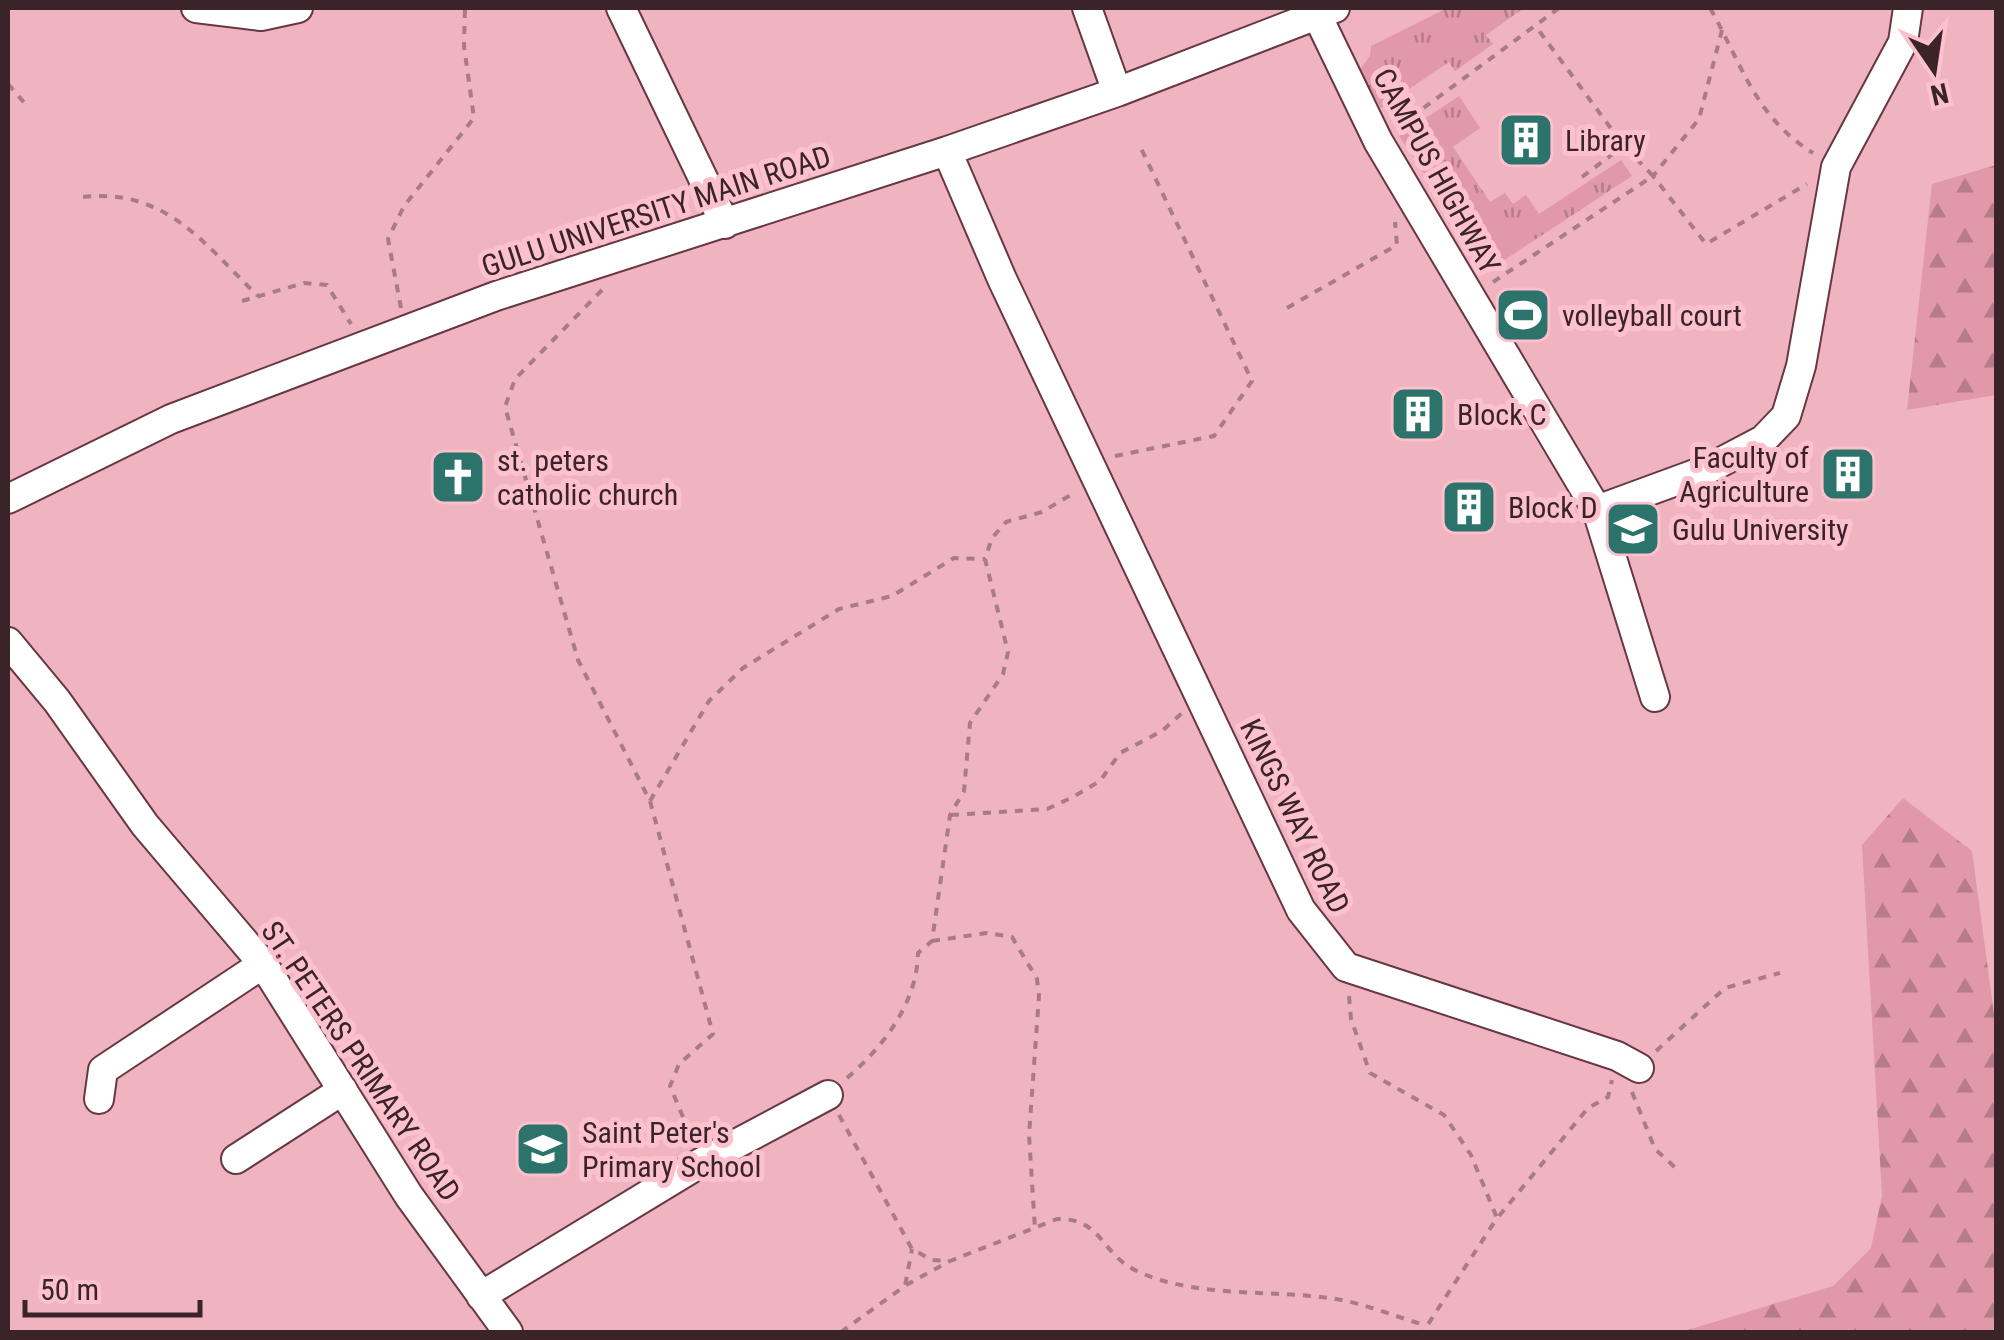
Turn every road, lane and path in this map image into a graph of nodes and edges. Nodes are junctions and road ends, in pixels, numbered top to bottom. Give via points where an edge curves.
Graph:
1 (196, 8) edge
2 (298, 8) edge
3 (465, 8) edge
4 (622, 8) edge
5 (1087, 8) edge
6 (1560, 8) edge
7 (1710, 8) edge
8 (1908, 8) edge
9 (1326, 11) edge
10 (1537, 28) junction
11 (1722, 30) junction
12 (8, 84) edge
13 (1117, 92) junction
14 (28, 107) dead end
15 (1378, 141) junction
16 (1139, 144) dead end
17 (1624, 146) junction
18 (947, 151) junction
19 (1836, 167) junction
20 (1582, 176) dead end
21 (1653, 176) junction
22 (82, 197) dead end
23 (1395, 213) dead end
24 (725, 224) junction
25 (606, 286) dead end
26 (258, 296) junction
27 (1470, 298) junction
28 (242, 301) dead end
29 (1287, 308) dead end
30 (402, 333) junction
31 (364, 345) junction
32 (1095, 471) junction
33 (8, 499) edge
34 (1596, 510) junction
35 (985, 559) junction
36 (8, 642) edge
37 (1200, 697) junction
38 (1655, 697) dead end
39 (650, 801) junction
40 (950, 815) junction
41 (932, 940) junction
42 (263, 964) junction
43 (1346, 967) junction
44 (1780, 973) dead end
45 (1628, 1062) junction
46 (343, 1090) junction
47 (828, 1095) junction
48 (99, 1099) dead end
49 (236, 1159) dead end
50 (702, 1162) junction
51 (1680, 1172) dead end
52 (1498, 1218) junction
53 (1034, 1228) junction
54 (912, 1249) junction
55 (950, 1261) junction
56 (905, 1286) junction
57 (481, 1296) junction
58 (1425, 1326) junction
59 (508, 1332) edge
60 (841, 1332) edge
61 (1423, 1332) edge

1 - 2 street via 261,16
3 - 30 path via 474,118 404,206 388,239
4 - 24 street
5 - 13 street
6 - 10 path
7 - 11 path
8 - 19 street via 1903,42
9 - 13 street, GULU UNIVERSITY MAIN ROAD
9 - 15 street, CAMPUS HIGHWAY
10 - 15 path
10 - 17 path
11 - 19 path via 1746,85 1788,136
11 - 21 path via 1698,120
12 - 14 path
13 - 18 street, GULU UNIVERSITY MAIN ROAD
15 - 27 street, CAMPUS HIGHWAY
16 - 32 path via 1252,382 1214,436
17 - 20 path
17 - 21 path
18 - 24 street, GULU UNIVERSITY MAIN ROAD
18 - 32 street, KINGS WAY ROAD
19 - 21 path via 1706,244
19 - 34 street via 1786,416 1762,440 1706,470
21 - 27 path
22 - 26 path via 116,193 154,204
23 - 29 path via 1397,245
24 - 30 street, GULU UNIVERSITY MAIN ROAD via 496,296
25 - 39 path via 515,379 505,407 578,660
26 - 28 path
26 - 31 path via 304,283 327,285
27 - 34 street, CAMPUS HIGHWAY
30 - 31 street, GULU UNIVERSITY MAIN ROAD
31 - 33 street, GULU UNIVERSITY MAIN ROAD via 171,420
32 - 35 path via 1042,512 1006,522
32 - 37 street, KINGS WAY ROAD
34 - 38 street, CAMPUS HIGHWAY
35 - 39 path via 954,558 892,596 840,609 743,668 709,701
35 - 40 path via 1008,652 1003,674 970,723 964,791
36 - 42 street, ST. PETERS PRIMARY ROAD via 146,825
37 - 40 path via 1162,732 1120,753 1100,781 1073,798 1047,808
37 - 43 street, KINGS WAY ROAD via 1302,910
39 - 50 path via 714,1034 679,1064 670,1086
40 - 41 path
41 - 47 path via 918,952 917,979 880,1048
41 - 53 path via 1012,937 1037,980 1029,1135
42 - 46 street, ST. PETERS PRIMARY ROAD
42 - 48 street via 104,1070
43 - 45 street
43 - 52 path via 1351,1019 1370,1072 1452,1124
44 - 45 path via 1725,988
45 - 51 path via 1655,1149
45 - 52 path via 1608,1097 1588,1108
46 - 49 street
46 - 57 street, ST. PETERS PRIMARY ROAD
47 - 50 street
47 - 54 path
50 - 57 street
52 - 58 path
53 - 55 path
53 - 58 path via 1074,1219 1089,1224 1137,1272 1227,1293 1336,1299
54 - 55 path
54 - 56 path
55 - 56 path
56 - 60 path
57 - 59 street, ST. PETERS PRIMARY ROAD
58 - 61 path

